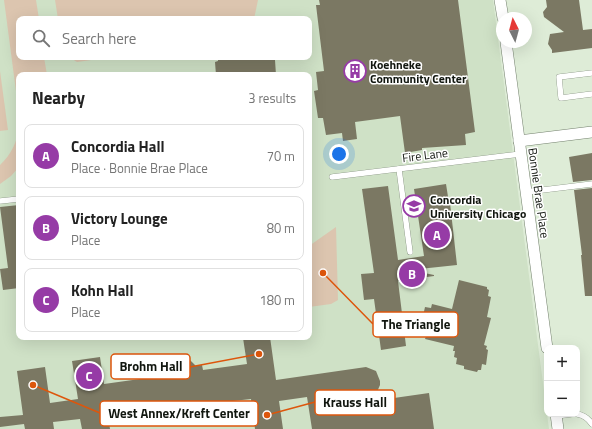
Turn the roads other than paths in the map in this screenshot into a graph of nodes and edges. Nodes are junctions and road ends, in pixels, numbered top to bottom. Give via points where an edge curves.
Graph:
1 (500, 0) edge
2 (502, 12) edge
3 (507, 48) edge
4 (592, 73) edge
5 (592, 94) edge
6 (592, 132) edge
7 (519, 141) junction
8 (521, 154) junction
9 (399, 169) junction
10 (332, 177) dead end
11 (592, 184) edge
12 (526, 192) junction
13 (16, 199) edge
14 (0, 201) edge
15 (410, 252) dead end
16 (547, 345) edge
17 (580, 414) edge
18 (556, 417) edge
19 (592, 424) edge
20 (558, 429) edge

1 - 2 street
3 - 7 street, Bonnie Brae Place
4 - 5 lane via 559,76 561,98
6 - 7 street
7 - 8 street, Bonnie Brae Place
8 - 9 lane, Fire Lane
8 - 12 street, Bonnie Brae Place
9 - 10 lane, Fire Lane
9 - 15 lane
11 - 12 lane
12 - 16 street, Bonnie Brae Place
13 - 14 lane
17 - 19 lane via 588,418
18 - 20 street

